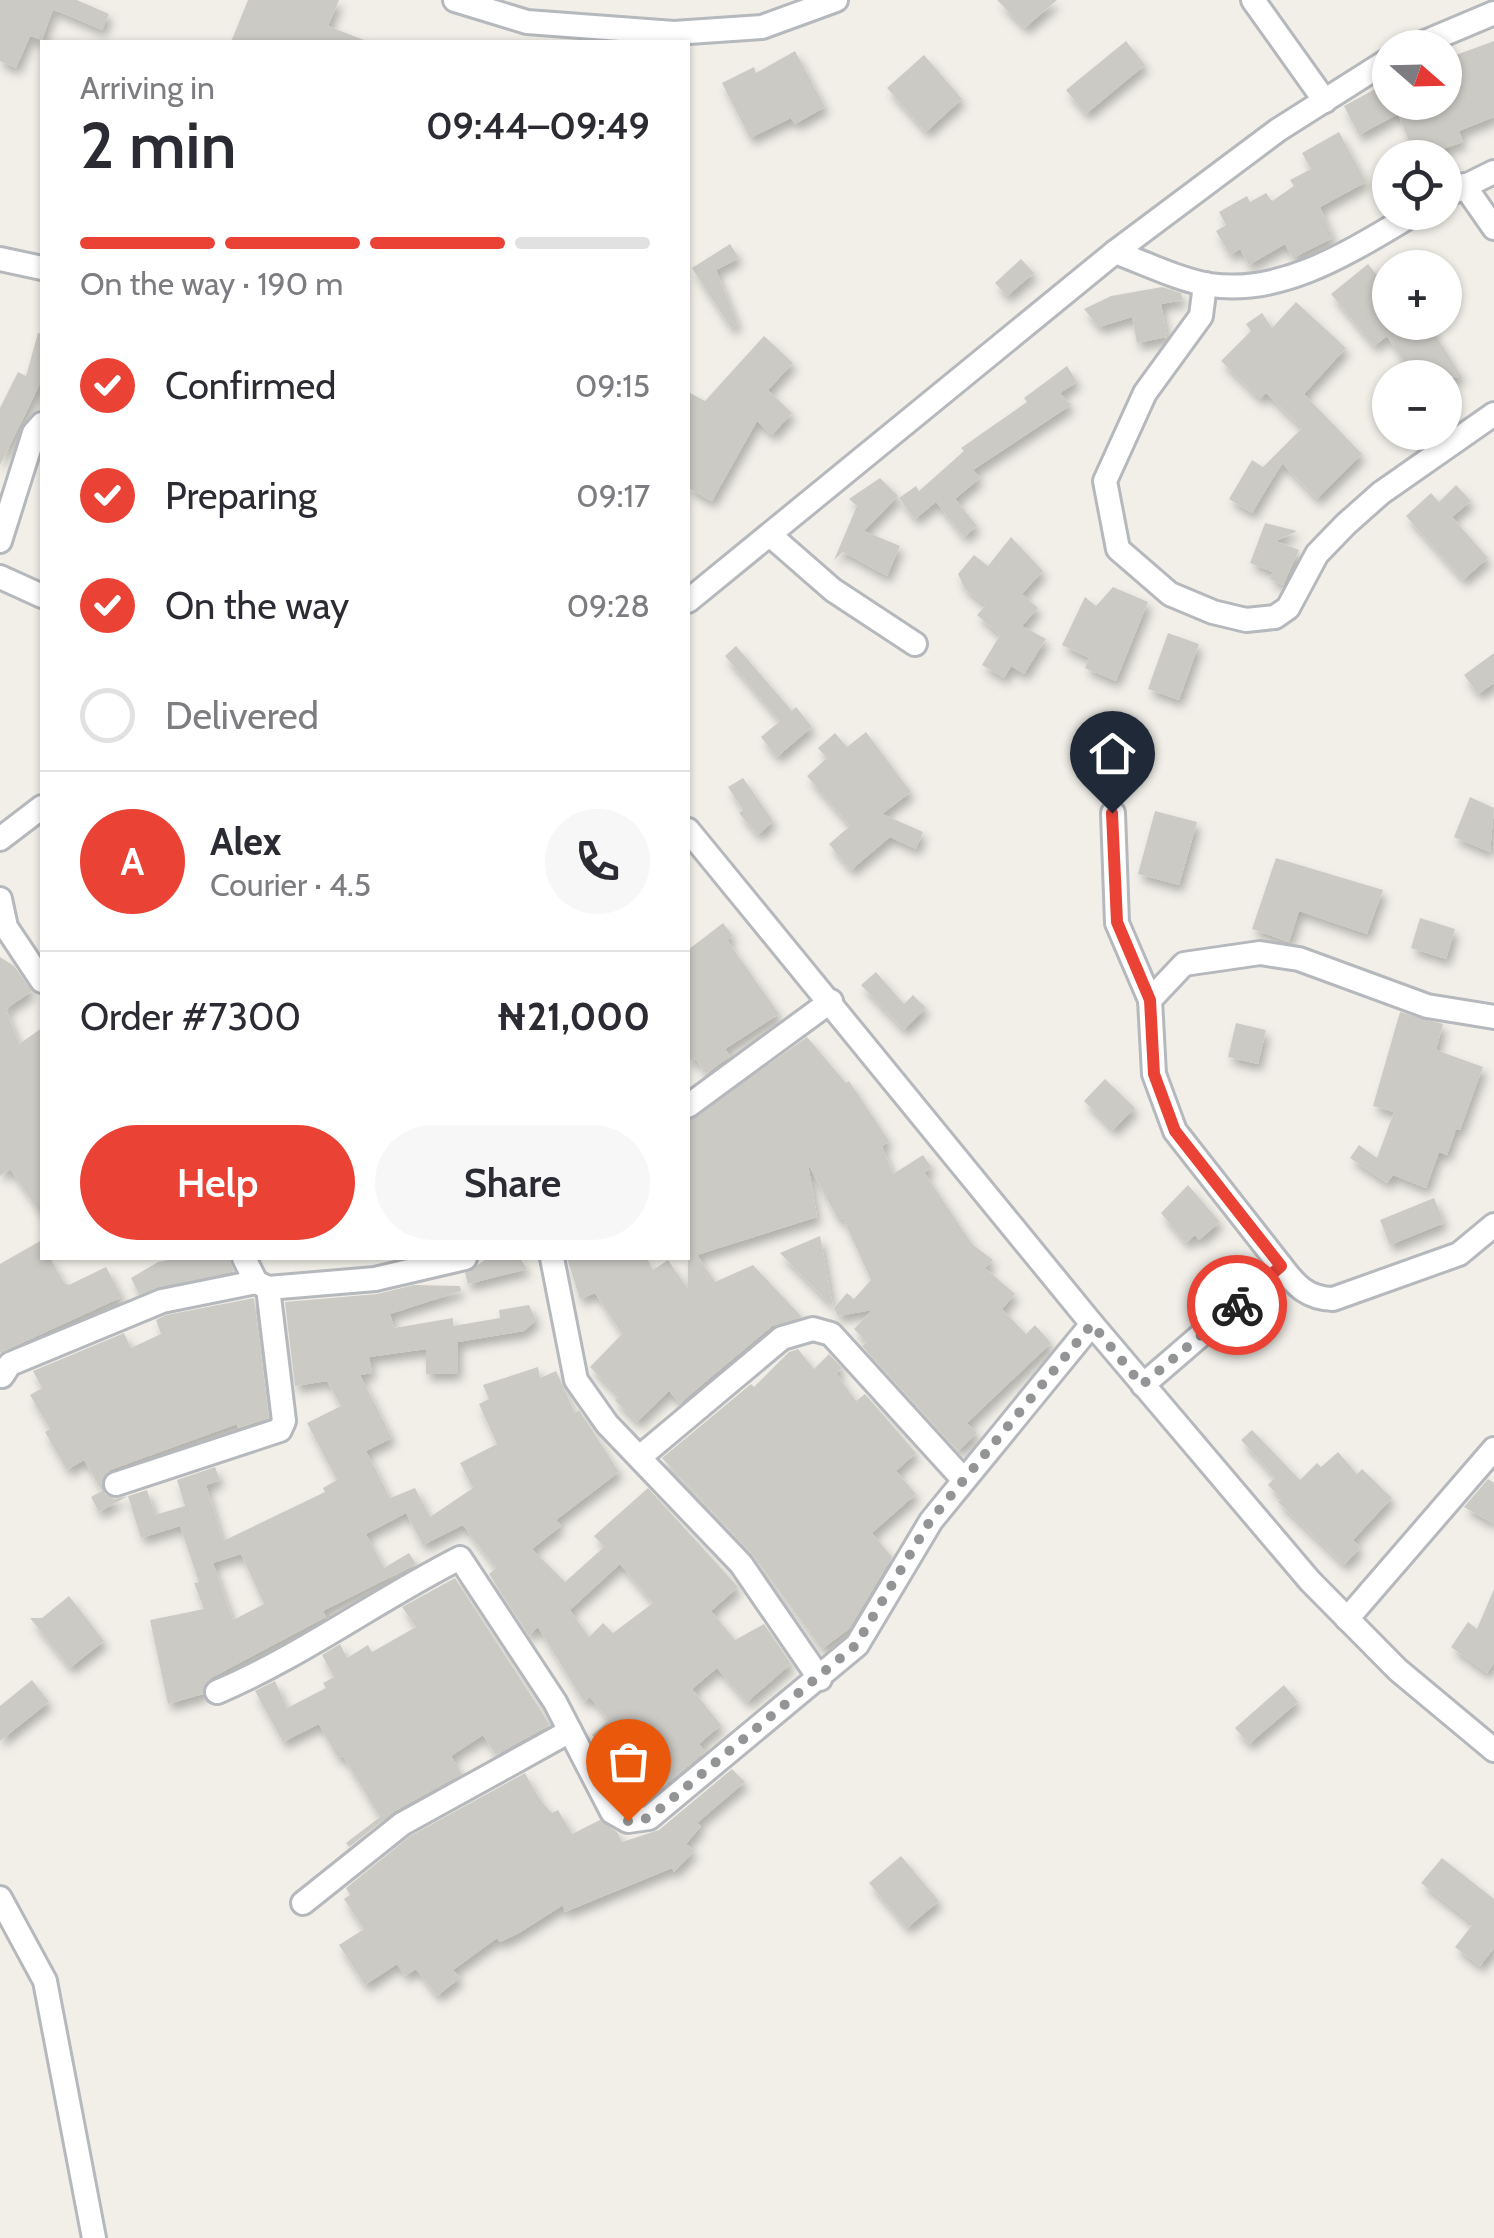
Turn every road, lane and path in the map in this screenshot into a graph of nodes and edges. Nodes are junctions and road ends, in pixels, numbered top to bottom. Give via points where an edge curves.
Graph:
1 (455, 0) edge
2 (836, 0) edge
3 (1253, 0) edge
4 (1494, 13) edge
5 (1453, 30) edge
6 (1372, 70) edge
7 (1324, 101) junction
8 (1494, 172) edge
9 (1462, 187) edge
10 (1462, 198) edge
11 (1494, 228) edge
12 (1386, 230) edge
13 (1115, 252) junction
14 (0, 260) edge
15 (40, 268) edge
16 (1205, 284) junction
17 (1494, 414) edge
18 (40, 426) edge
19 (770, 535) junction
20 (0, 541) edge
21 (0, 576) edge
22 (40, 595) edge
23 (690, 600) edge
24 (915, 644) dead end
25 (40, 809) edge
26 (1112, 813) dead end
27 (690, 832) edge
28 (0, 840) edge
29 (0, 898) edge
30 (40, 978) edge
31 (1150, 1000) junction
32 (830, 1001) junction
33 (1494, 1017) edge
34 (690, 1105) edge
35 (1494, 1226) edge
36 (245, 1260) edge
37 (457, 1260) edge
38 (552, 1260) edge
39 (1281, 1266) junction
40 (262, 1285) junction
41 (1092, 1324) junction
42 (2, 1376) edge
43 (1142, 1385) junction
44 (1494, 1449) edge
45 (641, 1456) junction
46 (963, 1480) junction
47 (116, 1484) dead end
48 (1347, 1619) junction
49 (820, 1678) junction
50 (217, 1692) dead end
51 (570, 1731) junction
52 (1494, 1750) edge
53 (0, 1898) edge
54 (303, 1903) dead end
55 (94, 2238) edge

1 - 2 street via 528,22 674,33 762,27
3 - 7 street
4 - 5 street
6 - 7 street
7 - 13 street
8 - 9 street
10 - 11 street
12 - 16 street via 1270,285
13 - 16 street
13 - 19 street
14 - 15 street
16 - 17 street via 1200,316 1145,394 1106,481 1118,550 1170,594 1246,620 1274,617 1288,608 1317,554 1346,524
18 - 20 street
19 - 23 street
19 - 24 street via 833,590
21 - 22 street
25 - 28 street
26 - 31 street via 1117,922
27 - 32 street
29 - 30 street via 6,927
31 - 33 street via 1184,964 1260,953 1299,959 1427,1006
31 - 39 street via 1154,1074 1175,1131
32 - 34 street
32 - 41 street
35 - 39 street via 1460,1254 1333,1299 1296,1287
36 - 40 street
37 - 40 street via 375,1280
38 - 45 street via 576,1380 607,1424
39 - 43 street
40 - 42 street via 162,1301 10,1364
40 - 47 street via 284,1421 280,1430
41 - 43 street
41 - 46 street
43 - 48 street
44 - 48 street
45 - 46 street via 782,1338 813,1328 831,1334
45 - 49 street via 742,1564
46 - 49 street via 930,1521 856,1645
48 - 52 street
49 - 51 street via 639,1821 612,1812
50 - 51 street via 460,1558
51 - 54 street via 402,1824
53 - 55 street via 45,1981

